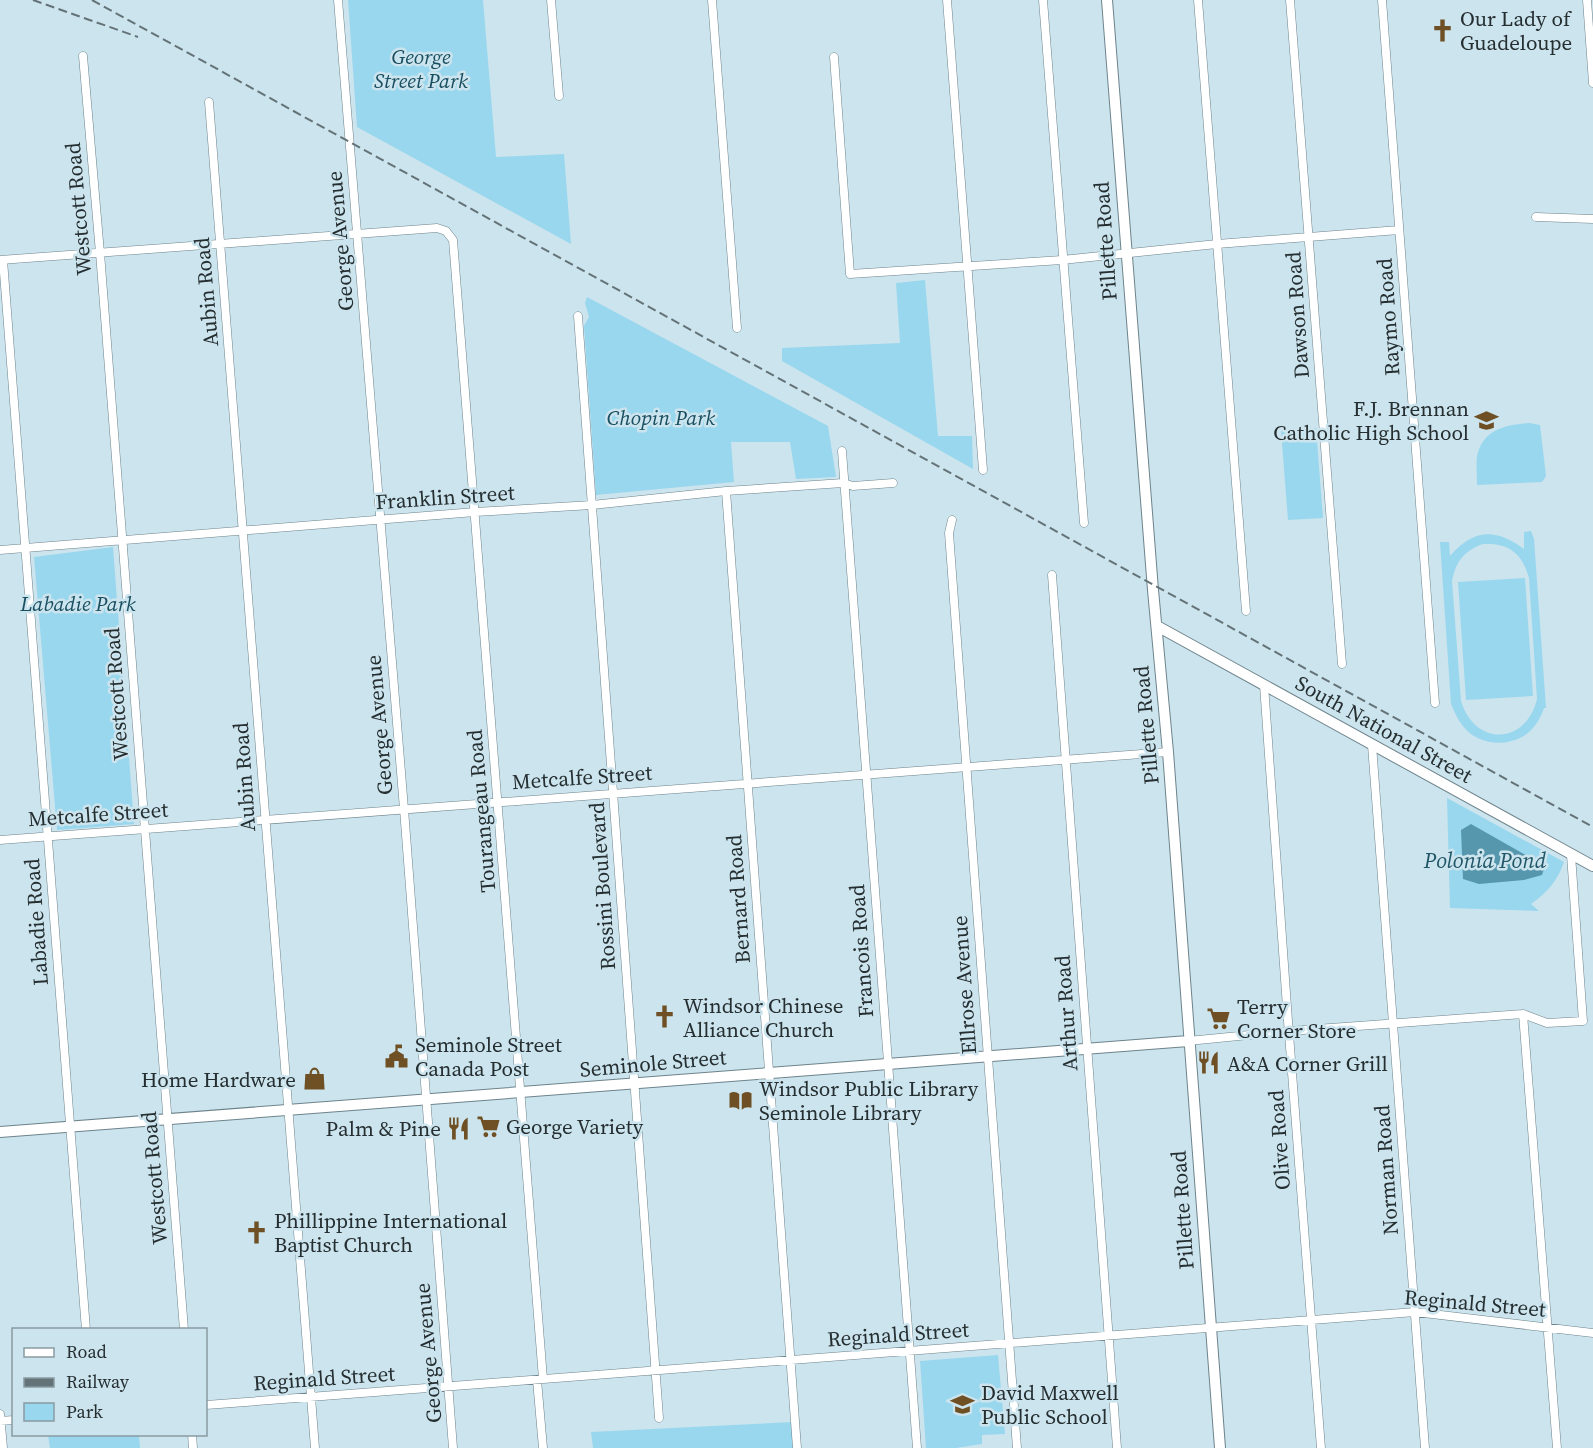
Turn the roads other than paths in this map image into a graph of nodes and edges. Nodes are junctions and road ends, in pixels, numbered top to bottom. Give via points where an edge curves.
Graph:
1 (339, 0) edge
2 (551, 0) edge
3 (712, 0) edge
4 (947, 0) edge
5 (1043, 0) edge
6 (1107, 0) edge
7 (1198, 0) edge
8 (1290, 0) edge
9 (1382, 0) edge
10 (1587, 0) edge
11 (83, 56) dead end
12 (834, 57) dead end
13 (1593, 83) edge
14 (559, 96) dead end
15 (209, 102) dead end
16 (1536, 217) dead end
17 (1593, 219) edge
18 (1399, 230) junction
19 (357, 235) junction
20 (1309, 237) junction
21 (220, 244) junction
22 (1217, 244) junction
23 (100, 253) junction
24 (1126, 254) junction
25 (1, 260) edge
26 (1062, 260) junction
27 (968, 266) junction
28 (578, 316) dead end
29 (737, 328) dead end
30 (842, 451) dead end
31 (984, 470) dead end
32 (843, 483) junction
33 (893, 483) dead end
34 (726, 491) junction
35 (592, 504) junction
36 (475, 512) junction
37 (380, 520) junction
38 (952, 520) dead end
39 (1084, 523) dead end
40 (243, 531) junction
41 (122, 540) junction
42 (25, 548) junction
43 (0, 550) edge
44 (1052, 575) dead end
45 (1246, 611) dead end
46 (1157, 626) junction
47 (1342, 664) dead end
48 (1264, 685) junction
49 (1435, 703) dead end
50 (1372, 745) junction
51 (1168, 752) junction
52 (1065, 759) junction
53 (966, 767) junction
54 (866, 774) junction
55 (747, 783) junction
56 (613, 793) junction
57 (498, 802) junction
58 (404, 809) junction
59 (265, 819) junction
60 (145, 829) junction
61 (48, 836) junction
62 (0, 840) edge
63 (1572, 855) junction
64 (1593, 866) edge
65 (1523, 1014) junction
66 (1394, 1024) junction
67 (1288, 1031) junction
68 (1188, 1041) junction
69 (1086, 1048) junction
70 (987, 1055) junction
71 (888, 1063) junction
72 (769, 1073) junction
73 (635, 1084) junction
74 (521, 1093) junction
75 (426, 1099) junction
76 (288, 1109) junction
77 (167, 1118) junction
78 (70, 1126) junction
79 (0, 1132) edge
80 (1415, 1312) junction
81 (1311, 1320) junction
82 (86, 1328) edge
83 (184, 1328) edge
84 (1210, 1328) junction
85 (1548, 1328) junction
86 (1593, 1333) edge
87 (1108, 1336) junction
88 (1009, 1343) junction
89 (909, 1351) junction
90 (791, 1360) junction
91 (656, 1371) junction
92 (540, 1379) junction
93 (448, 1386) junction
94 (311, 1397) junction
95 (207, 1405) edge
96 (0, 1414) edge
97 (659, 1418) dead end
98 (0, 1421) edge
99 (3, 1448) edge
100 (315, 1448) edge
101 (453, 1448) edge
102 (543, 1448) edge
103 (797, 1448) edge
104 (917, 1448) edge
105 (1017, 1448) edge
106 (1117, 1448) edge
107 (1220, 1448) edge
108 (1321, 1448) edge
109 (1425, 1448) edge
110 (1557, 1448) edge

1 - 19 street, George Avenue
2 - 14 street
3 - 29 street
4 - 27 street
5 - 26 street
6 - 24 street, Pillette Road
7 - 22 street
8 - 20 street, Dawson Road
9 - 18 street, Raymo Road
10 - 13 street
11 - 23 street, Westcott Road
12 - 27 street via 850,274
15 - 21 street, Aubin Road
16 - 17 street
18 - 20 street
18 - 49 street, Raymo Road
19 - 21 street
19 - 36 street, Tourangeau Road via 437,228 453,240
19 - 37 street, George Avenue
20 - 22 street
20 - 47 street, Dawson Road
21 - 23 street
21 - 40 street, Aubin Road
22 - 24 street
22 - 45 street
23 - 25 street
23 - 41 street, Westcott Road
24 - 26 street
24 - 46 street, Pillette Road
25 - 42 street, Labadie Road
26 - 27 street
26 - 39 street
27 - 31 street
28 - 35 street, Rossini Boulevard
30 - 32 street, Francois Road
32 - 33 street, Franklin Street
32 - 34 street, Franklin Street
32 - 54 street, Francois Road
34 - 35 street, Franklin Street
34 - 55 street, Bernard Road
35 - 36 street, Franklin Street
35 - 56 street, Rossini Boulevard
36 - 37 street, Franklin Street
36 - 57 street, Tourangeau Road
37 - 40 street, Franklin Street
37 - 58 street, George Avenue
38 - 53 street, Ellrose Avenue via 949,533
40 - 41 street, Franklin Street
40 - 59 street, Aubin Road
41 - 42 street, Franklin Street
41 - 60 street, Westcott Road
42 - 43 street, Franklin Street
42 - 61 street, Labadie Road
44 - 52 street, Arthur Road
46 - 48 street, South National Street
46 - 51 street, Pillette Road
48 - 50 street, South National Street
48 - 67 street, Olive Road
50 - 63 street, South National Street
50 - 66 street, Norman Road
51 - 52 street, Metcalfe Street
51 - 68 street, Pillette Road
52 - 53 street, Metcalfe Street
52 - 69 street, Arthur Road
53 - 54 street, Metcalfe Street
53 - 70 street, Ellrose Avenue
54 - 55 street, Metcalfe Street
54 - 71 street, Francois Road
55 - 56 street, Metcalfe Street
55 - 72 street, Bernard Road
56 - 57 street, Metcalfe Street
56 - 73 street, Rossini Boulevard
57 - 58 street, Metcalfe Street
57 - 74 street, Tourangeau Road
58 - 59 street, Metcalfe Street
58 - 75 street, George Avenue
59 - 60 street, Metcalfe Street
59 - 76 street, Aubin Road
60 - 61 street, Metcalfe Street
60 - 77 street, Westcott Road
61 - 62 street, Metcalfe Street
61 - 78 street, Labadie Road
63 - 64 street, South National Street
63 - 65 street via 1582,1021 1546,1023
65 - 66 street, Seminole Street
65 - 85 street
66 - 67 street, Seminole Street
66 - 80 street, Norman Road
67 - 68 street, Seminole Street
67 - 81 street, Olive Road
68 - 69 street, Seminole Street
68 - 84 street, Pillette Road
69 - 70 street, Seminole Street
69 - 87 street, Arthur Road
70 - 71 street, Seminole Street
70 - 88 street, Ellrose Avenue
71 - 72 street, Seminole Street
71 - 89 street, Francois Road
72 - 73 street, Seminole Street
72 - 90 street, Bernard Road
73 - 74 street, Seminole Street
73 - 91 street, Rossini Boulevard
74 - 75 street, Seminole Street
74 - 92 street, Tourangeau Road
75 - 76 street, Seminole Street
75 - 93 street, George Avenue
76 - 77 street, Seminole Street
76 - 94 street, Aubin Road
77 - 78 street, Seminole Street
77 - 83 street, Westcott Road
78 - 79 street, Seminole Street
78 - 82 street, Labadie Road
80 - 81 street, Reginald Street
80 - 85 street, Reginald Street
80 - 109 street, Norman Road
81 - 84 street, Reginald Street
81 - 108 street, Olive Road
84 - 87 street, Reginald Street
84 - 107 street, Pillette Road
85 - 86 street, Reginald Street
85 - 110 street
87 - 88 street, Reginald Street
87 - 106 street, Arthur Road
88 - 89 street, Reginald Street
88 - 105 street, Ellrose Avenue
89 - 90 street, Reginald Street
89 - 104 street, Francois Road
90 - 91 street, Reginald Street
90 - 103 street, Bernard Road
91 - 92 street, Reginald Street
91 - 97 street, Rossini Boulevard
92 - 93 street, Reginald Street
92 - 102 street, Tourangeau Road
93 - 94 street, Reginald Street
93 - 101 street, George Avenue
94 - 95 street, Reginald Street
94 - 100 street, Aubin Road
96 - 98 street
98 - 99 street

